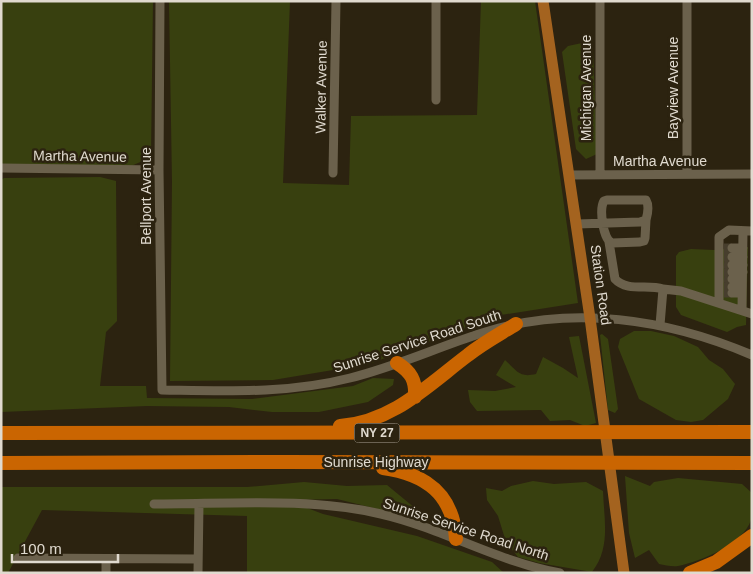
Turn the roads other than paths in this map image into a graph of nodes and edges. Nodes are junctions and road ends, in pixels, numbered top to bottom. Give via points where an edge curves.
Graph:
1 (160, 1) edge
2 (336, 1) edge
3 (436, 1) edge
4 (543, 1) edge
5 (600, 1) edge
6 (687, 1) edge
7 (436, 100) dead end
8 (1, 168) edge
9 (159, 170) junction
10 (333, 173) dead end
11 (600, 174) junction
12 (687, 174) junction
13 (752, 174) edge
14 (569, 175) junction
15 (646, 220) junction
16 (576, 224) junction
17 (603, 224) junction
18 (747, 231) edge
19 (609, 242) junction
20 (743, 268) junction
21 (725, 269) junction
22 (663, 289) junction
23 (742, 310) junction
24 (752, 314) edge
25 (590, 318) junction
26 (516, 324) junction
27 (660, 325) junction
28 (752, 355) edge
29 (397, 363) junction
30 (162, 390) joint
31 (415, 397) junction
32 (752, 432) edge
33 (1, 433) edge
34 (249, 433) junction
35 (283, 462) junction
36 (1, 463) edge
37 (752, 463) edge
38 (154, 504) dead end
39 (199, 504) junction
40 (752, 536) edge
41 (456, 539) junction
42 (18, 558) dead end
43 (106, 559) junction
44 (198, 559) junction
45 (106, 573) edge
46 (198, 573) edge
47 (560, 573) edge
48 (624, 573) edge
49 (690, 573) edge

1 - 9 street, Bellport Avenue
2 - 10 street, Walker Avenue
3 - 7 street
4 - 14 main road, Station Road
5 - 11 street, Michigan Avenue
6 - 12 street, Bayview Avenue
8 - 9 street, Martha Avenue
9 - 30 street, Bellport Avenue
11 - 12 street, Martha Avenue
11 - 14 street, Martha Avenue
12 - 13 street, Martha Avenue
14 - 16 main road, Station Road
15 - 17 street
15 - 17 street via 646,200 607,200 602,205
15 - 19 street via 644,241
16 - 17 street
16 - 25 main road, Station Road
17 - 19 street
18 - 20 street
18 - 21 street via 729,230 719,237
19 - 22 street via 618,282 624,286
20 - 21 street
20 - 21 street
20 - 21 street
20 - 21 street
20 - 23 street
21 - 22 street via 680,291
21 - 23 street
22 - 27 street
23 - 24 street
25 - 26 street, Sunrise Service Road South
25 - 27 street, Sunrise Service Road South
25 - 48 main road, Station Road
26 - 29 street, Sunrise Service Road South via 476,334
26 - 31 highway via 480,346
27 - 28 street, Sunrise Service Road South
29 - 30 street, Sunrise Service Road South via 350,379 291,389
29 - 31 highway via 413,378
31 - 34 highway via 382,416 359,423
32 - 34 highway, Sunrise Highway / NY 27
33 - 34 highway, Sunrise Highway / NY 27
35 - 36 highway, Sunrise Highway / NY 27
35 - 37 highway, Sunrise Highway / NY 27
35 - 41 highway via 382,468 413,475 436,490 447,503
38 - 39 street, Sunrise Service Road North
39 - 41 street, Sunrise Service Road North via 342,506 382,514
39 - 44 street
40 - 49 highway via 726,556
41 - 47 street, Sunrise Service Road North via 522,564
42 - 43 street
43 - 44 street
43 - 45 street
44 - 46 street

